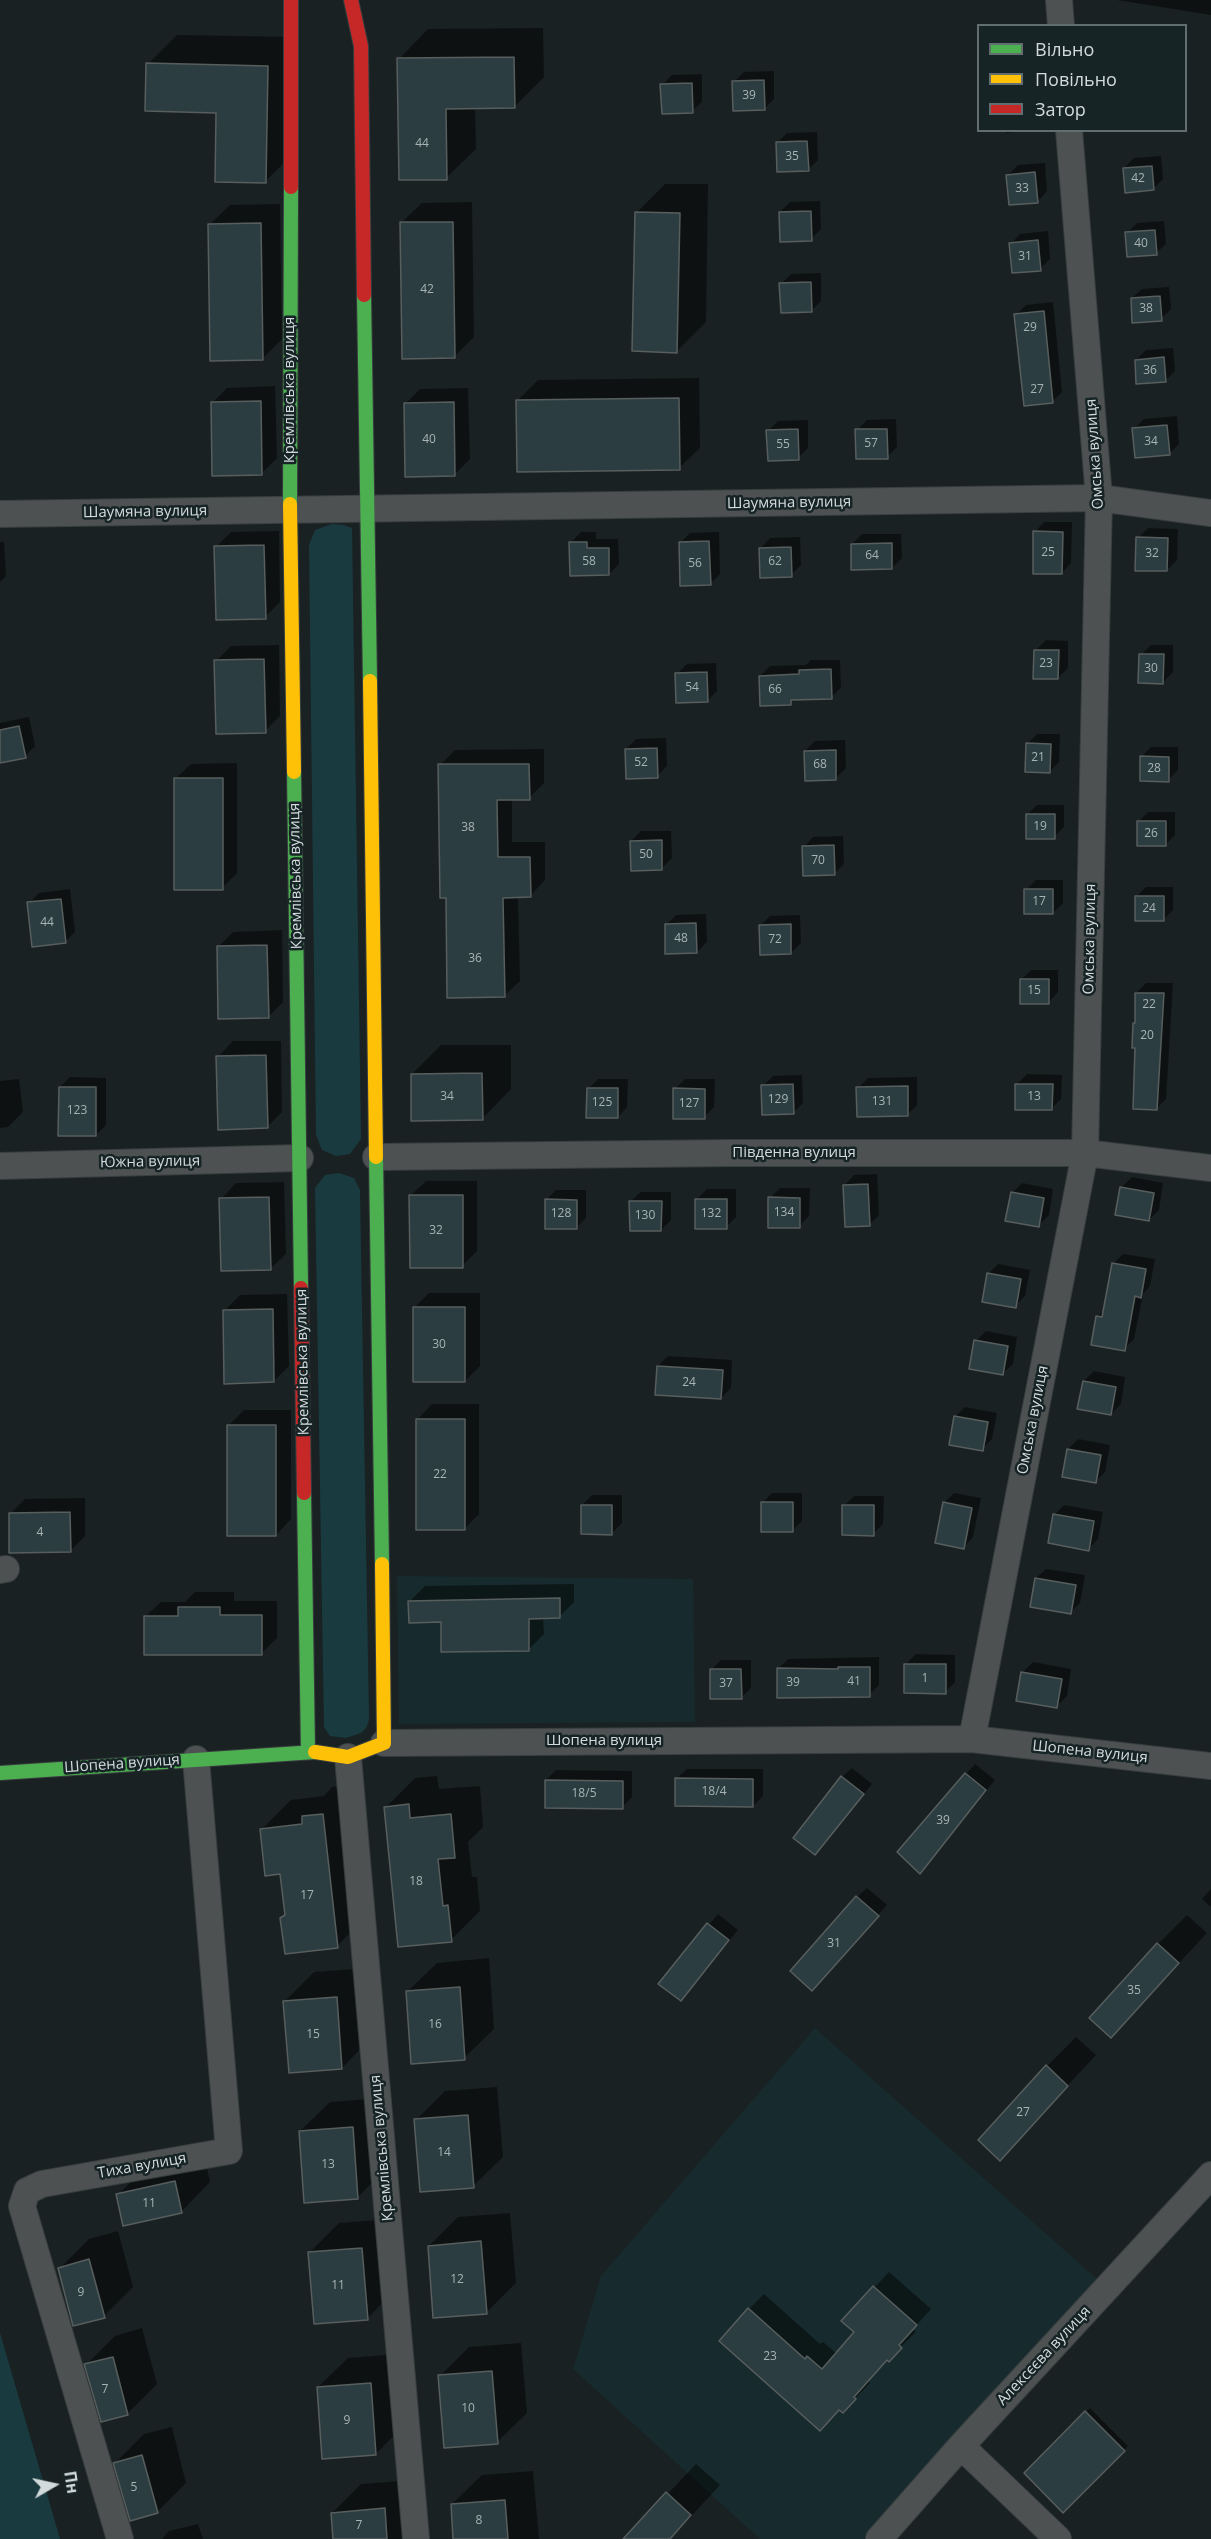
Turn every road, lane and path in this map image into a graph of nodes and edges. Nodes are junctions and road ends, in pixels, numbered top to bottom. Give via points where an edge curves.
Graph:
1 (291, 0) edge
2 (351, 0) edge
3 (1059, 0) edge
4 (1061, 24) edge
5 (1069, 132) edge
6 (1099, 498) junction
7 (367, 509) junction
8 (290, 510) junction
9 (1211, 513) edge
10 (0, 514) edge
11 (1085, 1153) junction
12 (376, 1157) junction
13 (300, 1158) junction
14 (0, 1166) edge
15 (1211, 1168) edge
16 (972, 1739) junction
17 (384, 1743) junction
18 (308, 1752) junction
19 (348, 1756) junction
20 (196, 1759) junction
21 (1211, 1766) edge
22 (0, 1773) edge
23 (1211, 2175) edge
24 (961, 2446) junction
25 (120, 2539) edge
26 (416, 2539) edge
27 (879, 2539) edge
28 (1058, 2539) edge

1 - 8 street, Кремлівська вулиця
2 - 7 street via 361,46
3 - 4 street
5 - 6 street, Омська вулиця
6 - 7 street, Шаумяна вулиця
6 - 9 street, Шаумяна вулиця
6 - 11 street, Омська вулиця
7 - 8 street, Шаумяна вулиця
7 - 12 street
8 - 10 street, Шаумяна вулиця
8 - 13 street, Кремлівська вулиця
11 - 12 street, Південна вулиця
11 - 15 street, Південна вулиця
11 - 16 street, Омська вулиця
12 - 17 street
13 - 14 street, Южна вулиця
13 - 18 street, Кремлівська вулиця
16 - 17 street, Шопена вулиця
16 - 21 street, Шопена вулиця
17 - 19 street, Шопена вулиця
18 - 19 street, Шопена вулиця
18 - 20 street, Шопена вулиця
19 - 26 street, Кремлівська вулиця
20 - 22 street, Шопена вулиця
20 - 25 street, Тиха вулиця via 229,2151 42,2184 27,2191 22,2206
23 - 24 street, Алексєєва вулиця
24 - 27 street, Алексєєва вулиця
24 - 28 street

